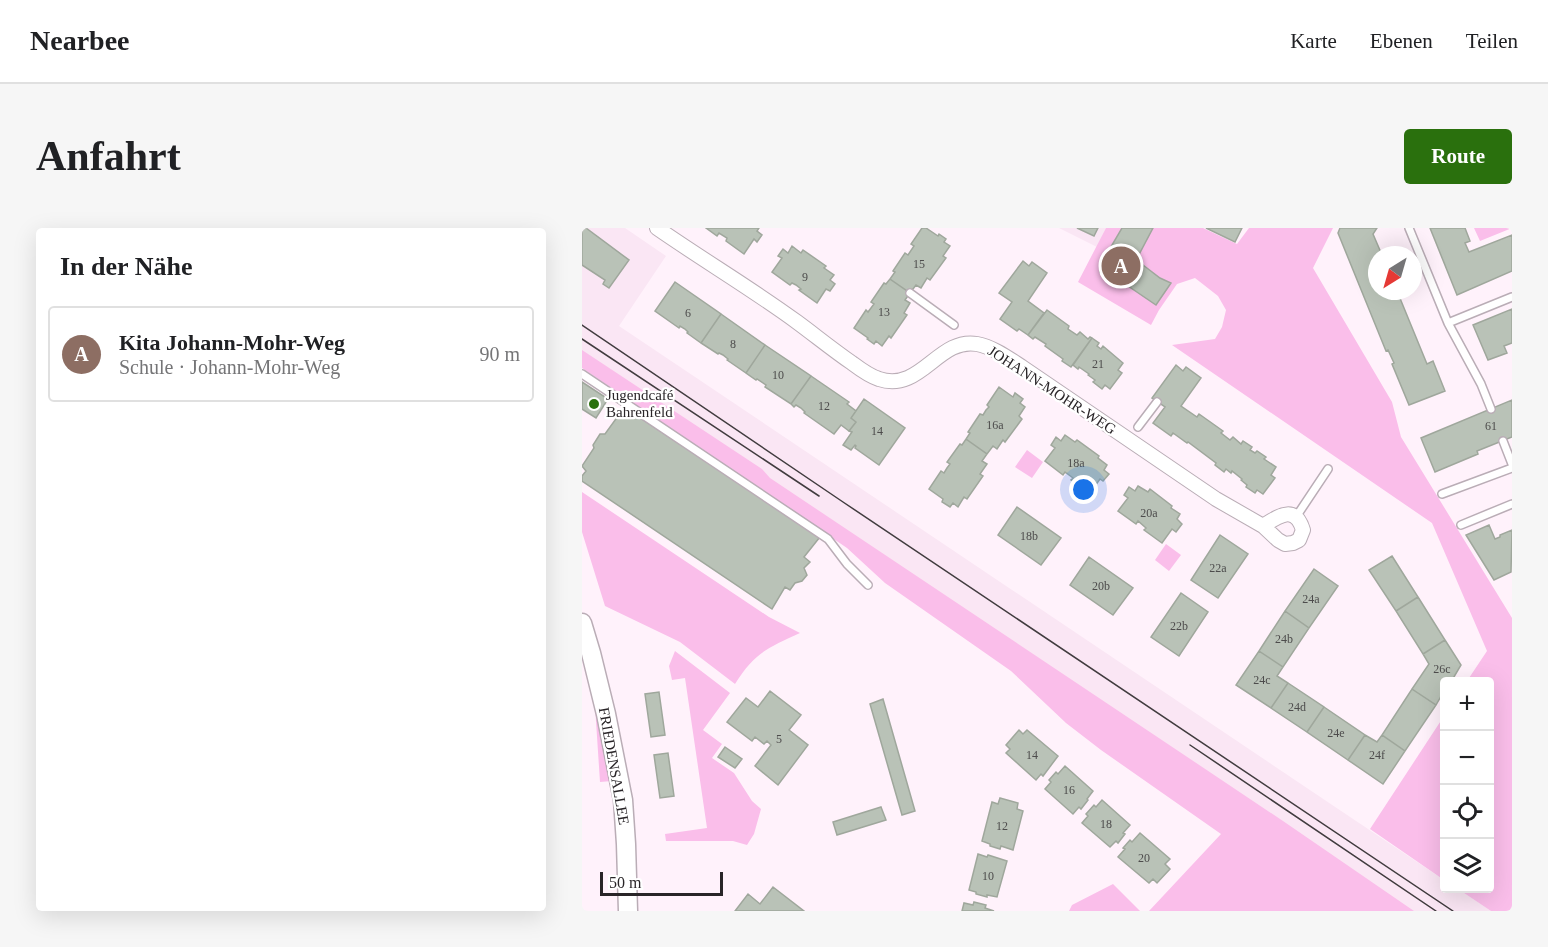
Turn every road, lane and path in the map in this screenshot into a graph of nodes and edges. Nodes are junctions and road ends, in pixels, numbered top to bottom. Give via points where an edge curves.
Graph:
1 (658, 228) edge
2 (1409, 228) edge
3 (910, 293) dead end
4 (1512, 297) edge
5 (1448, 323) junction
6 (954, 325) dead end
7 (582, 374) edge
8 (1157, 402) dead end
9 (1491, 408) dead end
10 (1138, 427) dead end
11 (1503, 441) dead end
12 (1512, 466) edge
13 (1328, 469) dead end
14 (1442, 494) dead end
15 (1512, 504) edge
16 (1296, 517) junction
17 (1461, 525) dead end
18 (1263, 526) junction
19 (868, 585) dead end
20 (582, 622) edge
21 (628, 911) edge

1 - 18 street, JOHANN-MOHR-WEG via 879,379 905,380 960,344 992,349 1231,509
2 - 5 lane
3 - 6 lane
4 - 5 lane
5 - 9 lane
7 - 19 lane via 828,538
8 - 10 lane
11 - 12 lane
12 - 14 lane
13 - 16 lane
15 - 17 lane
16 - 18 street via 1279,516
16 - 18 street, JOHANN-MOHR-WEG via 1303,530 1293,543 1285,544
20 - 21 street, FRIEDENSALLEE via 623,800

